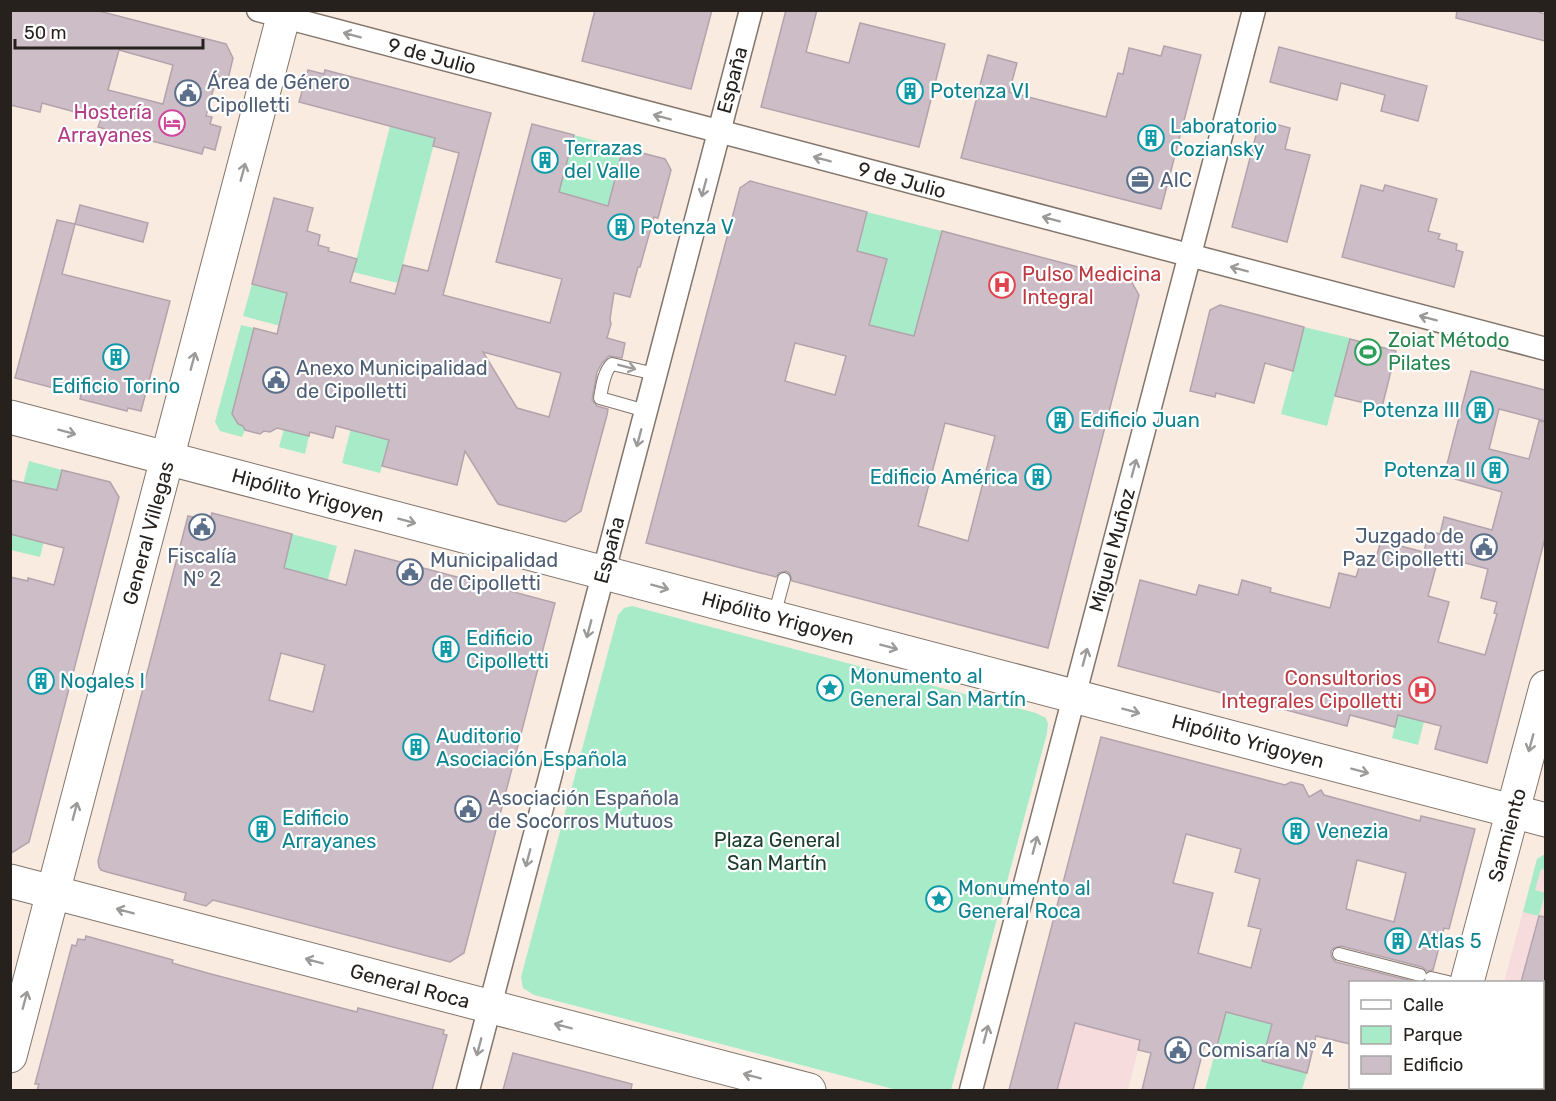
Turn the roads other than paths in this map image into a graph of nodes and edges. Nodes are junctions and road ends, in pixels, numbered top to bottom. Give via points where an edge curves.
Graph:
1 (751, 10) edge
2 (1254, 10) edge
3 (275, 13) edge
4 (719, 132) junction
5 (1190, 255) junction
6 (1545, 349) edge
7 (655, 374) junction
8 (646, 411) junction
9 (10, 417) edge
10 (168, 458) junction
11 (603, 573) junction
12 (784, 579) dead end
13 (774, 617) junction
14 (1545, 687) edge
15 (1074, 696) junction
16 (1513, 811) junction
17 (1545, 820) edge
18 (10, 881) edge
19 (54, 892) junction
20 (1339, 954) dead end
21 (1444, 981) edge
22 (1467, 981) edge
23 (489, 1007) junction
24 (10, 1056) edge
25 (468, 1090) edge
26 (809, 1090) edge
27 (971, 1090) edge

1 - 4 street, España
2 - 5 street, Miguel Muñoz
4 -> 3 street, 9 de Julio
10 -> 3 street, General Villegas
5 -> 4 street, 9 de Julio
4 -> 7 street, España
6 -> 5 street, 9 de Julio
15 -> 5 street, Miguel Muñoz
7 - 8 street, España
8 -> 7 lane via 600,398 603,384 612,364
8 -> 11 street, España
9 -> 10 street, Hipólito Yrigoyen
10 -> 11 street, Hipólito Yrigoyen
19 -> 10 street, General Villegas
11 -> 13 street, Hipólito Yrigoyen
11 -> 23 street, España
12 - 13 lane
13 -> 15 street, Hipólito Yrigoyen
14 -> 16 street, Sarmiento
15 -> 16 street, Hipólito Yrigoyen
27 -> 15 street, Miguel Muñoz
16 - 17 street, Hipólito Yrigoyen
16 - 22 street, Sarmiento
18 - 19 street, General Roca
23 -> 19 street, General Roca
24 -> 19 street, General Villegas
20 - 21 lane
23 -> 25 street, España
26 -> 23 street, General Roca

